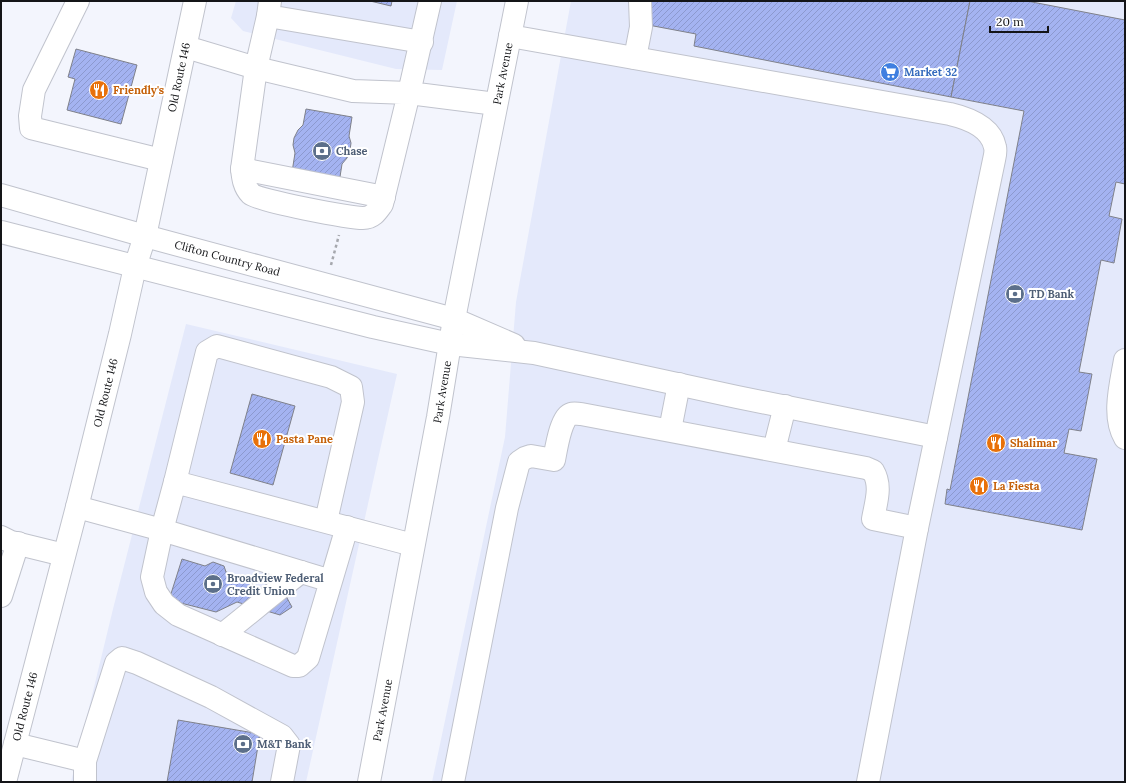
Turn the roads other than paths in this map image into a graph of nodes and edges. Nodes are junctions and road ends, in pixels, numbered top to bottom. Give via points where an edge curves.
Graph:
1 (78, 1) edge
2 (195, 1) edge
3 (430, 1) edge
4 (517, 1) edge
5 (640, 1) edge
6 (269, 8) edge
7 (510, 36) junction
8 (422, 42) junction
9 (186, 47) junction
10 (635, 58) junction
11 (256, 68) junction
12 (409, 93) junction
13 (496, 104) junction
14 (161, 160) junction
15 (1, 195) edge
16 (1, 232) edge
17 (145, 236) junction
18 (135, 267) junction
19 (454, 319) junction
20 (450, 344) junction
21 (534, 354) junction
22 (1125, 360) edge
23 (679, 384) junction
24 (785, 406) junction
25 (670, 430) junction
26 (936, 437) junction
27 (1125, 438) edge
28 (774, 450) junction
29 (175, 482) junction
30 (77, 507) junction
31 (326, 521) junction
32 (347, 527) junction
33 (917, 528) junction
34 (162, 530) junction
35 (10, 540) edge
36 (414, 545) junction
37 (64, 554) junction
38 (301, 572) junction
39 (331, 581) junction
40 (1, 596) edge
41 (222, 634) junction
42 (15, 744) junction
43 (85, 772) edge
44 (5, 782) edge
45 (282, 782) edge
46 (369, 782) edge
47 (453, 782) edge
48 (868, 782) edge

1 - 14 street via 34,90 31,128
2 - 9 street, Old Route 146
3 - 8 street
4 - 7 street, Park Avenue
5 - 10 street via 641,27
6 - 8 street
6 - 11 street
7 - 10 street
7 - 13 street, Park Avenue
8 - 12 street
9 - 11 street
9 - 14 street, Old Route 146
10 - 26 street via 950,114 966,118 989,134 995,146 994,160
11 - 12 street via 353,91
11 - 12 street via 242,169 243,181 252,195 281,204 364,218 375,214 382,204
12 - 13 street
13 - 19 street, Park Avenue
14 - 17 street, Old Route 146
15 - 17 street, Clifton Country Road
16 - 18 street
17 - 18 street, Old Route 146
17 - 19 street, Clifton Country Road
18 - 20 street
18 - 30 street, Old Route 146
19 - 20 street, Park Avenue
19 - 21 street, Clifton Country Road
20 - 21 street
20 - 36 street, Park Avenue
21 - 23 street
22 - 27 street via 1119,392 1121,430
23 - 24 street
23 - 25 street
24 - 26 street
24 - 28 street
25 - 28 street
25 - 47 street via 572,413 567,416 563,425 554,460 530,456 519,462 507,508
26 - 33 street
28 - 33 street via 873,471 878,487 873,519
29 - 31 street
29 - 31 street via 207,352 217,346 331,377 351,386 353,402
29 - 34 street
30 - 34 street
30 - 37 street, Old Route 146
31 - 32 street
32 - 36 street
32 - 39 street
33 - 48 street
34 - 38 street
34 - 41 street via 152,577 156,592 164,604 178,615
35 - 37 street
35 - 40 street
36 - 46 street, Park Avenue
37 - 42 street, Old Route 146
38 - 39 street
38 - 41 street
39 - 41 street via 308,658 299,666 293,666
42 - 43 street
42 - 44 street, Old Route 146
43 - 45 street via 116,663 122,658 211,697 282,736 290,745

